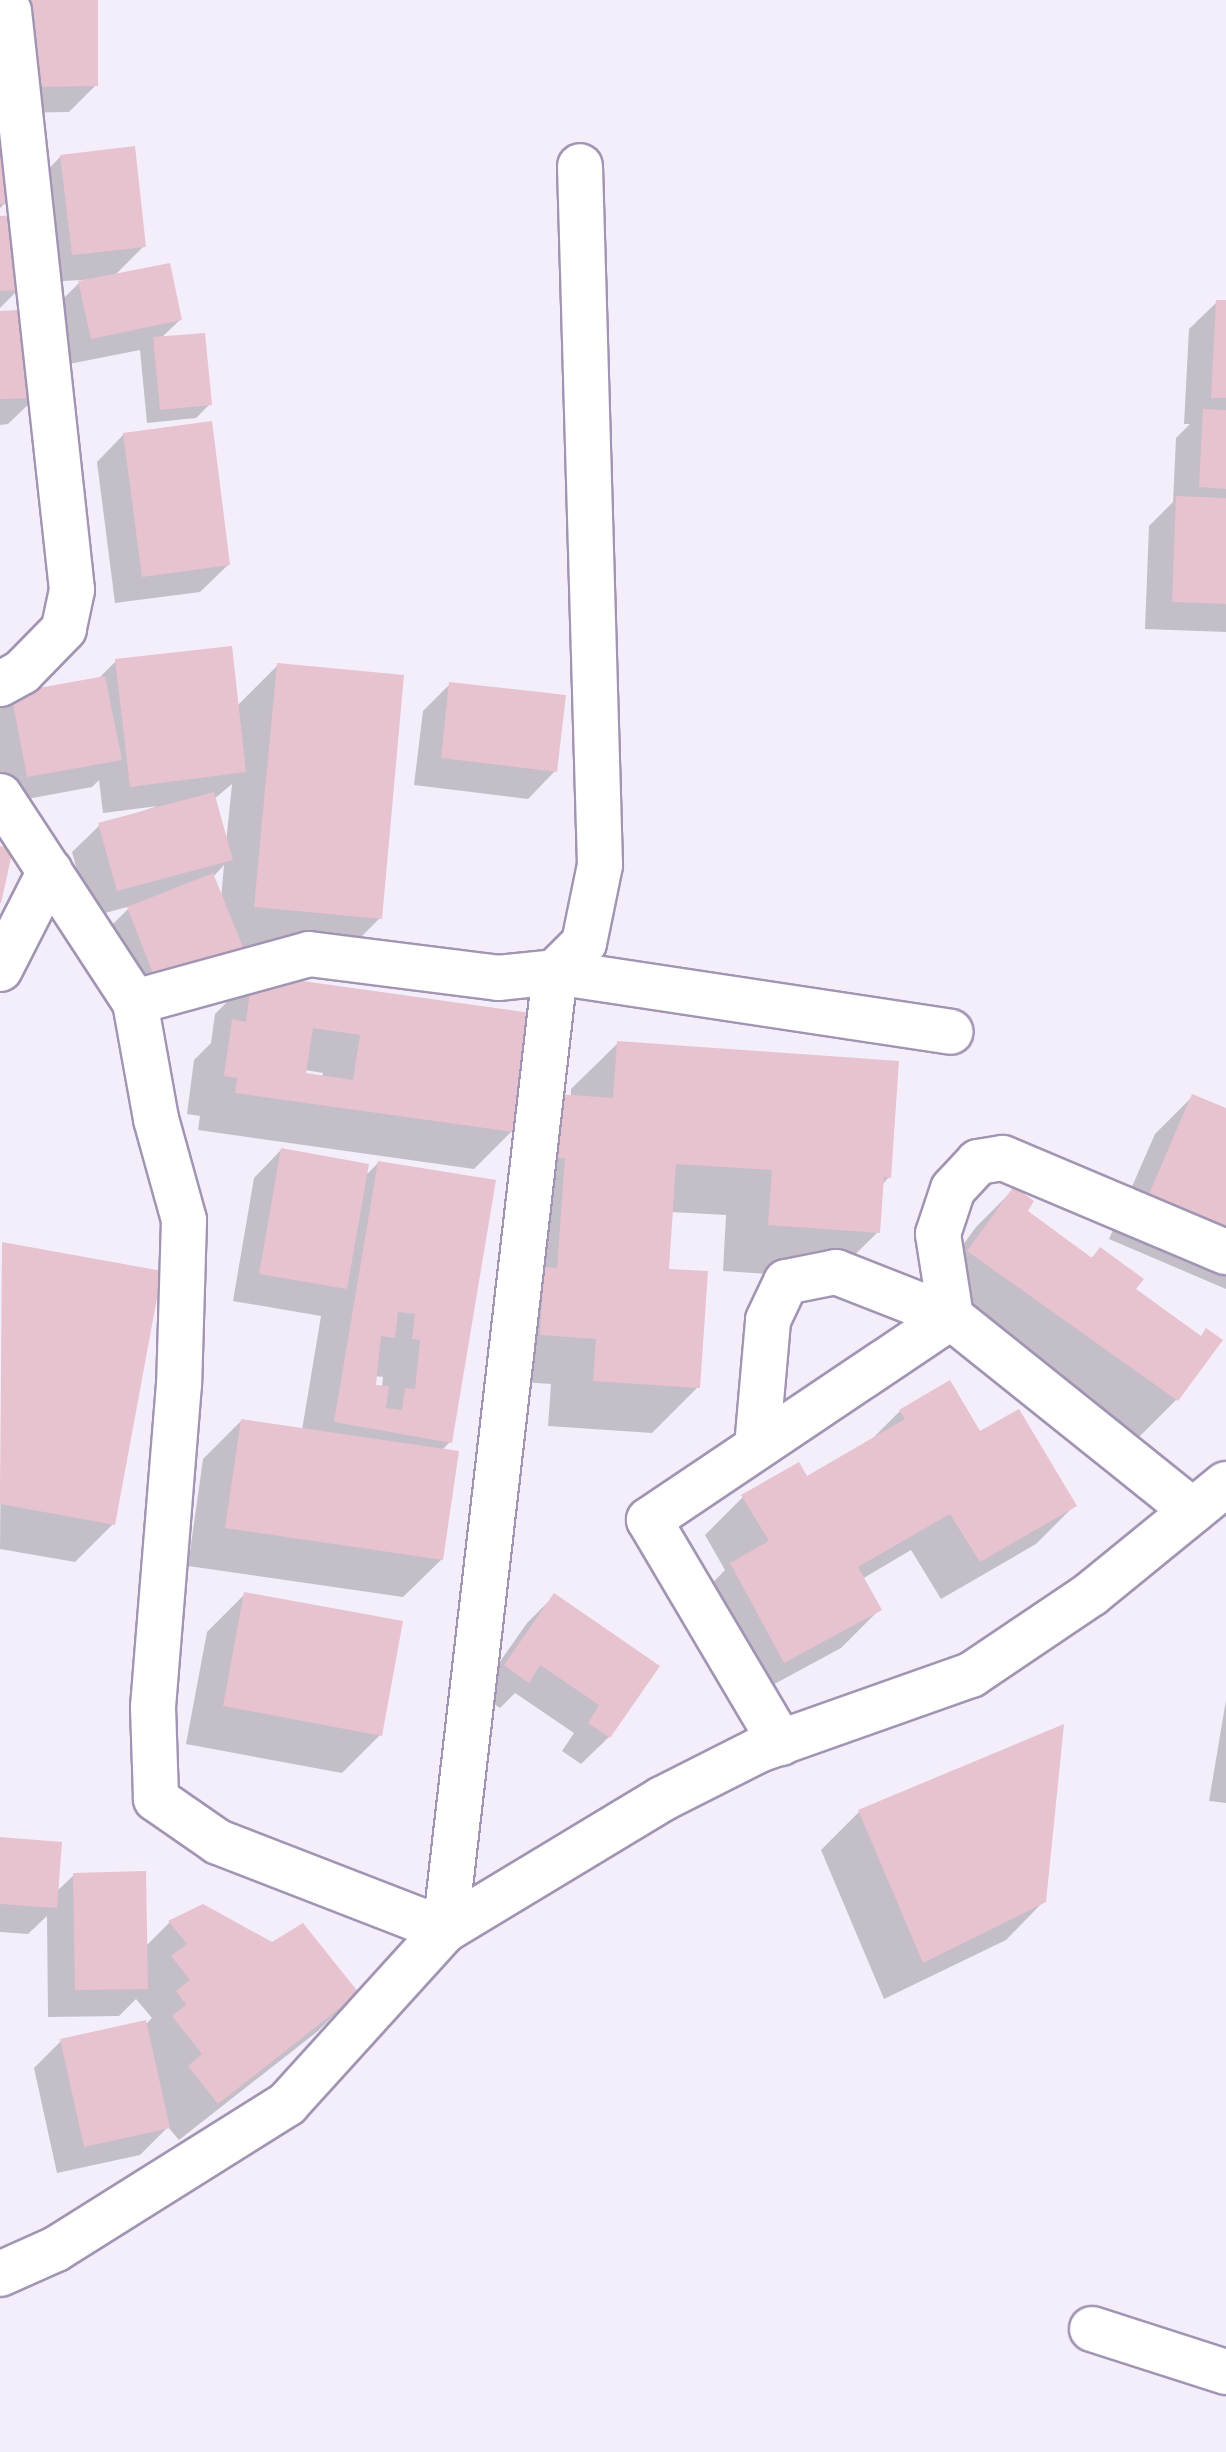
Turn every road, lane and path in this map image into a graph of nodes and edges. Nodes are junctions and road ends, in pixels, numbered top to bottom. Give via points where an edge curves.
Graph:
1 (0, 13) edge
2 (580, 166) dead end
3 (0, 684) edge
4 (0, 796) edge
5 (50, 871) junction
6 (0, 969) edge
7 (555, 972) junction
8 (135, 1002) junction
9 (950, 1032) dead end
10 (1226, 1252) edge
11 (951, 1317) junction
12 (757, 1447) junction
13 (1210, 1497) edge
14 (781, 1743) junction
15 (445, 1930) junction
16 (0, 2274) edge
17 (1092, 2329) dead end
18 (1226, 2372) edge

1 - 3 street via 9,11 72,590 64,629 22,672
2 - 7 street via 600,865 584,943
4 - 5 street
5 - 6 street
5 - 8 street
7 - 8 street via 498,978 309,954
7 - 9 street
7 - 15 street
8 - 15 street via 156,1119 184,1220 179,1384 153,1707 156,1799 218,1842
10 - 11 street via 1003,1158 978,1162 953,1189 938,1234
11 - 12 street
11 - 12 street via 836,1272 786,1282 768,1320
11 - 13 street
12 - 14 street via 649,1520
13 - 14 street via 1091,1594 971,1675
14 - 15 street via 662,1799
15 - 16 street via 287,2104 56,2249
17 - 18 street

